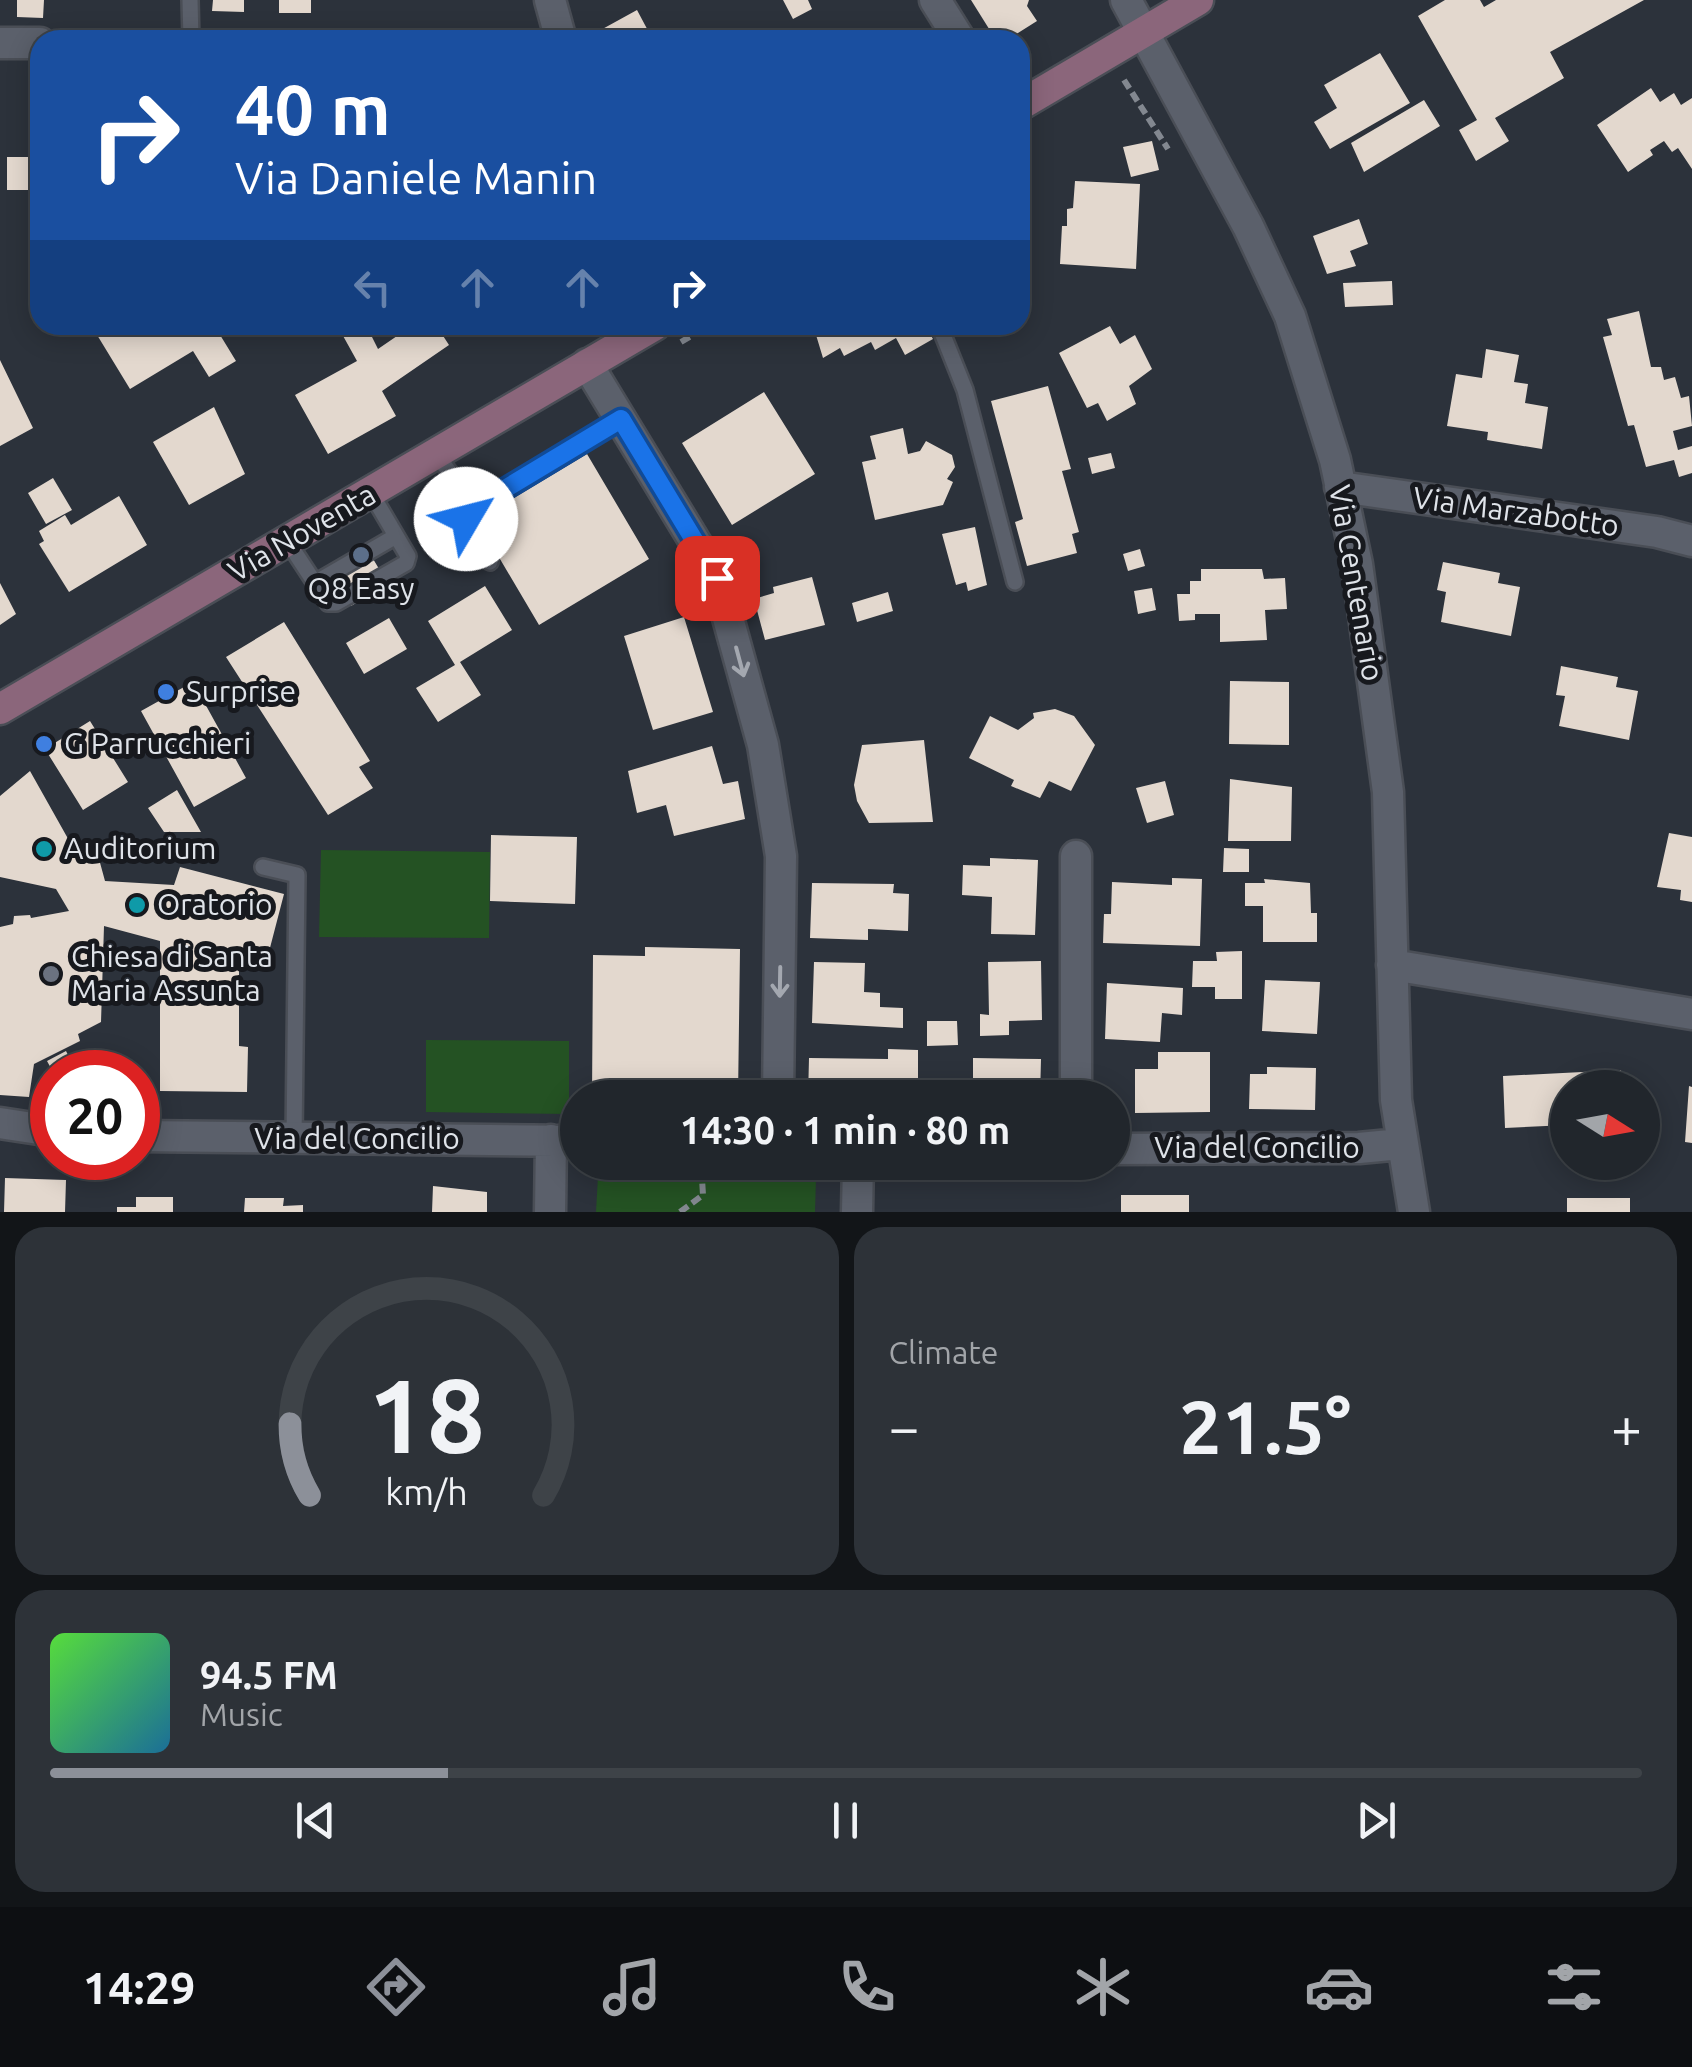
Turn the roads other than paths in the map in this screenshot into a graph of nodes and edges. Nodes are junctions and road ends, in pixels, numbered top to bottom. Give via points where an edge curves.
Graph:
1 (190, 0) edge
2 (550, 0) edge
3 (936, 0) edge
4 (1126, 0) edge
5 (1198, 0) edge
6 (191, 30) edge
7 (558, 30) edge
8 (954, 30) edge
9 (1142, 31) junction
10 (0, 43) edge
11 (30, 43) edge
12 (1030, 99) edge
13 (638, 335) edge
14 (943, 335) edge
15 (587, 364) junction
16 (621, 419) junction
17 (436, 454) junction
18 (1340, 486) junction
19 (371, 494) junction
20 (475, 507) junction
21 (396, 536) junction
22 (1692, 541) edge
23 (288, 542) junction
24 (490, 562) dead end
25 (1015, 582) dead end
26 (315, 584) junction
27 (0, 709) edge
28 (1076, 856) dead end
29 (263, 867) dead end
30 (1392, 964) junction
31 (1692, 1014) edge
32 (778, 1080) edge
33 (1076, 1080) edge
34 (0, 1123) edge
35 (30, 1128) edge
36 (160, 1137) edge
37 (294, 1140) junction
38 (560, 1140) edge
39 (1401, 1144) junction
40 (1130, 1149) edge
41 (560, 1161) edge
42 (858, 1180) edge
43 (550, 1212) edge
44 (857, 1212) edge
45 (1414, 1212) edge

1 - 6 lane
2 - 7 street
3 - 8 street
4 - 9 street, Via Centenario
5 - 9 street
9 - 12 street
9 - 18 street, Via Centenario via 1290,316
10 - 11 street
13 - 15 street, Via Noventa
14 - 25 lane via 965,390
15 - 16 street
15 - 17 street, Via Noventa
16 - 20 lane
16 -> 32 street via 717,578 763,745 781,856
17 - 19 street, Via Noventa
17 - 20 lane
18 - 22 street, Via Marzabotto
18 - 30 street, Via Centenario via 1388,792
19 - 21 lane
19 - 23 street, Via Noventa
20 - 24 lane via 466,519
21 - 26 lane
21 - 26 lane via 406,563 336,603 328,603
23 - 26 lane
23 - 27 street, Via Noventa
28 - 33 street
29 - 37 lane via 297,875
30 - 31 street
30 - 39 street, Via Centenario
34 - 35 street
36 - 37 street, Via del Concilio
37 - 38 street, Via del Concilio
39 - 40 street, Via del Concilio
39 - 45 street, Via Centenario
41 - 43 street
42 - 44 street

